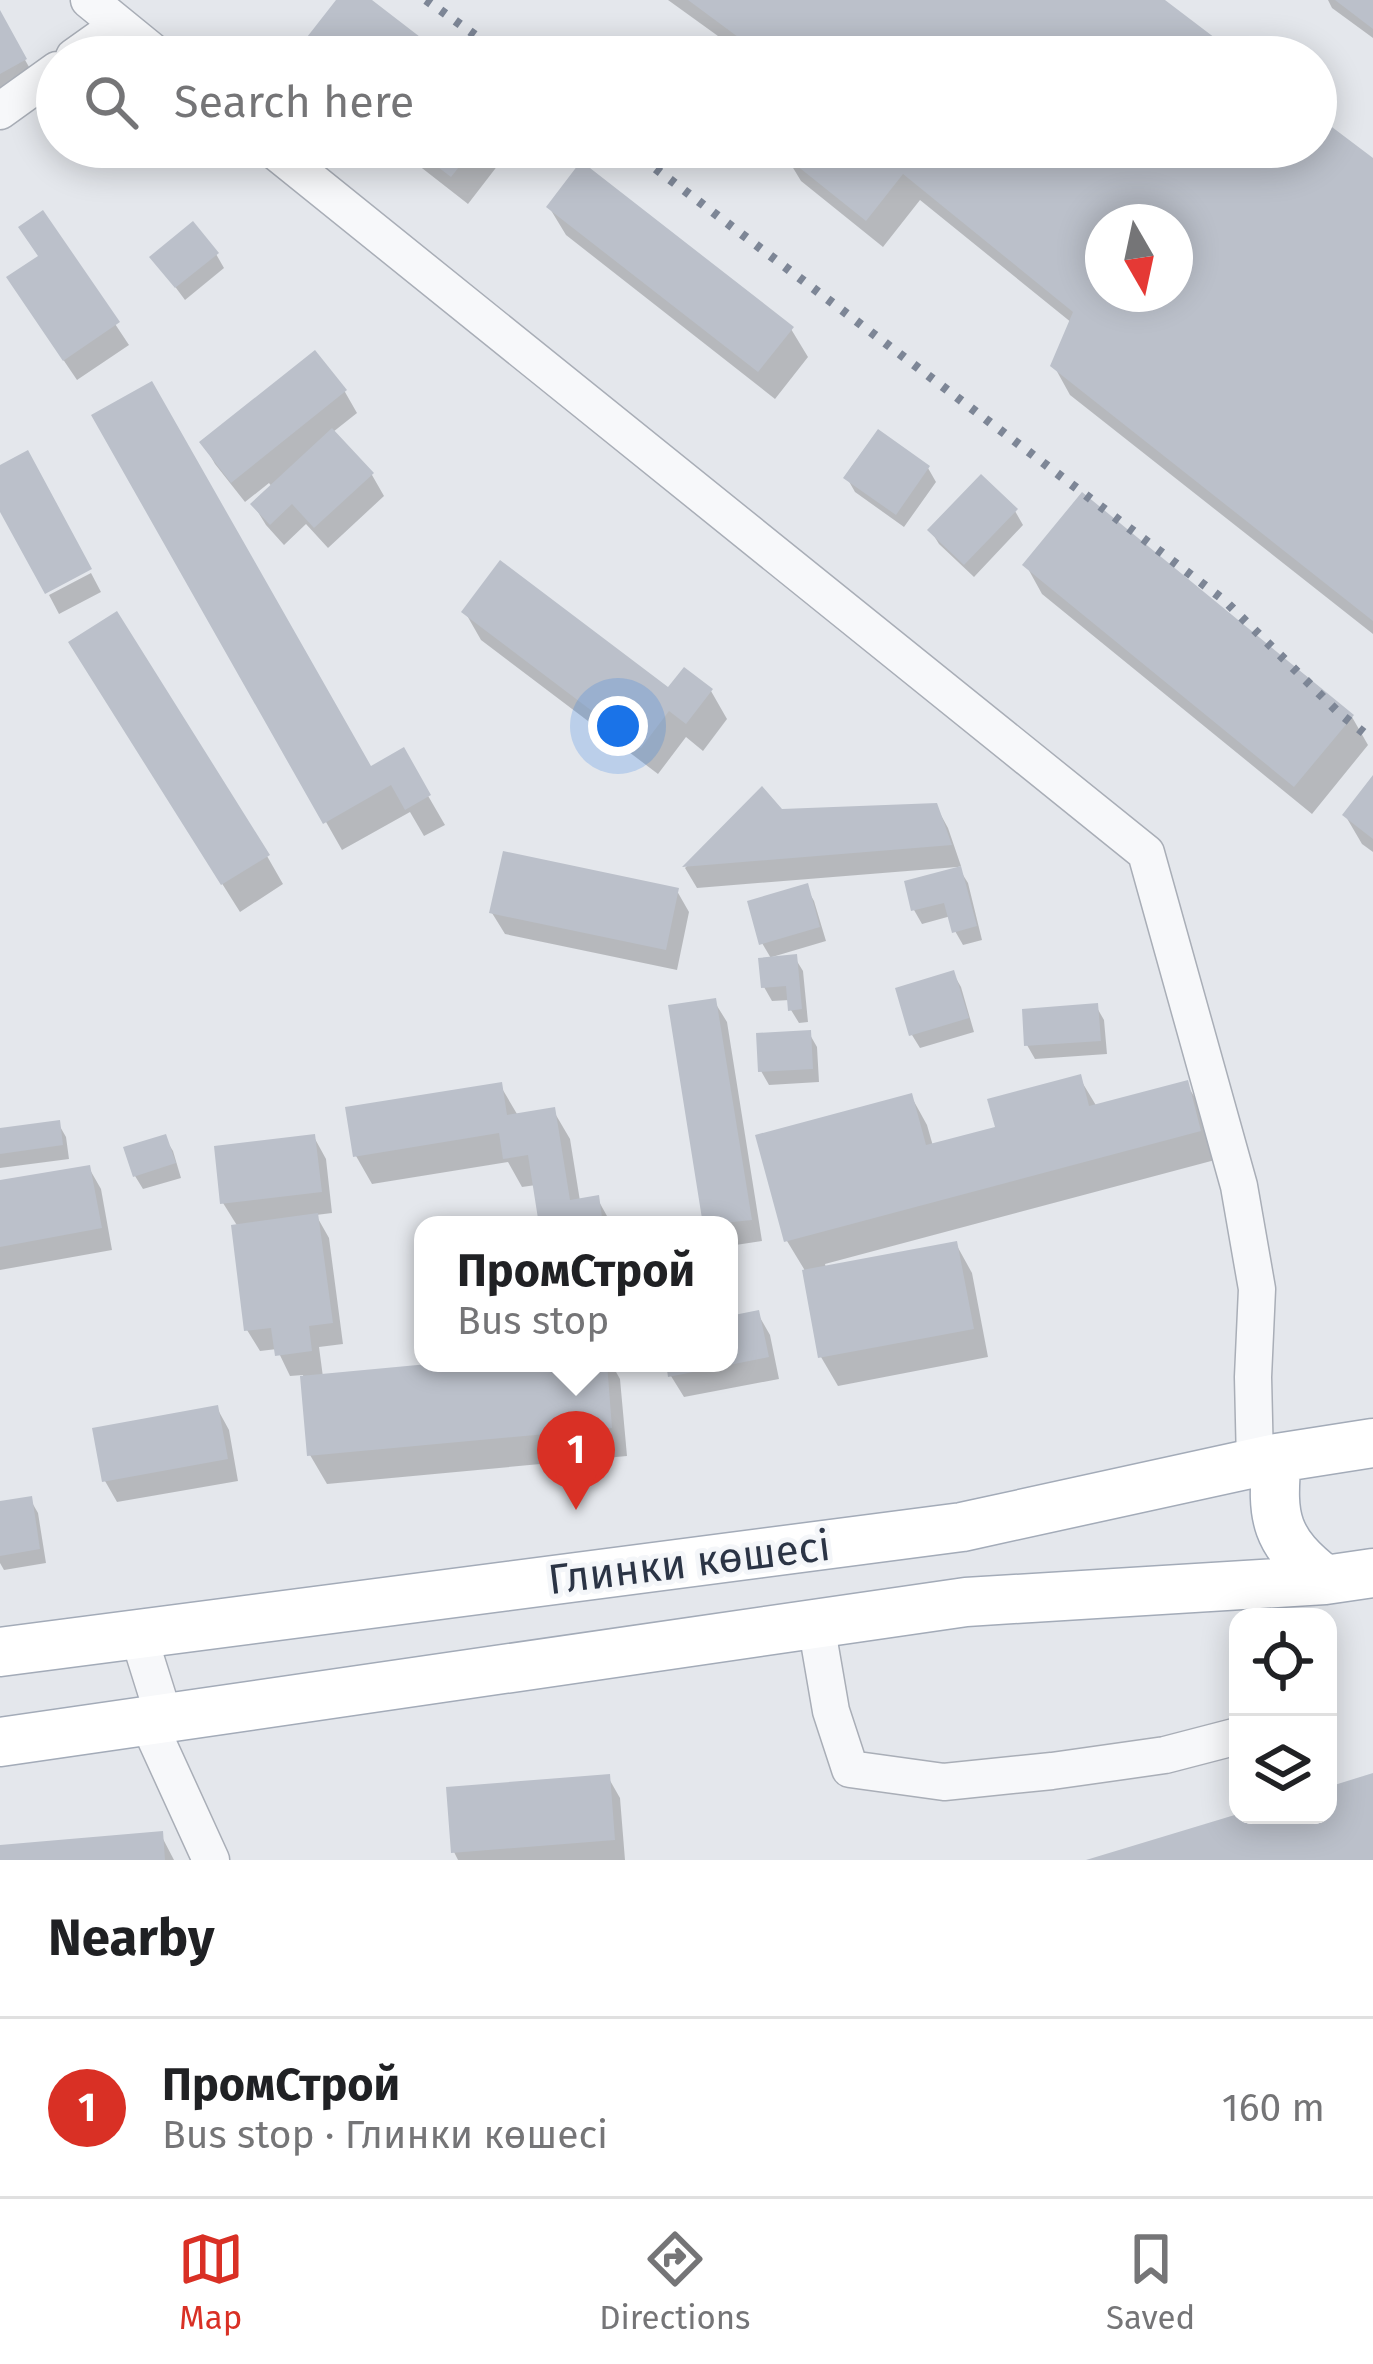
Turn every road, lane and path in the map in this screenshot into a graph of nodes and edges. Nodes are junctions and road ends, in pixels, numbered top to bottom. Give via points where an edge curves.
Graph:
1 (89, 0) edge
2 (119, 25) junction
3 (104, 36) edge
4 (132, 36) edge
5 (36, 85) edge
6 (0, 111) edge
7 (296, 168) edge
8 (1373, 1443) edge
9 (1266, 1460) junction
10 (1373, 1573) edge
11 (1325, 1580) junction
12 (1262, 1600) edge
13 (816, 1624) junction
14 (138, 1634) junction
15 (0, 1652) edge
16 (156, 1721) junction
17 (1229, 1738) edge
18 (0, 1742) edge
19 (212, 1860) edge

1 - 2 street
2 - 3 street
2 - 4 street
5 - 6 street
7 - 9 street via 1146,853 1239,1186 1257,1289 1253,1377
8 - 9 main road, Глинки көшесі
9 - 11 main road via 1279,1528 1297,1558
9 - 14 main road, Глинки көшесі via 962,1527
10 - 11 main road, Глинки көшесі
11 - 12 main road, Глинки көшесі
12 - 13 main road, Глинки көшесі via 966,1602
13 - 16 main road, Глинки көшесі
13 - 17 street via 850,1769 944,1782 1165,1755
14 - 15 main road, Глинки көшесі
14 - 16 street
16 - 18 main road, Глинки көшесі
16 - 19 street

